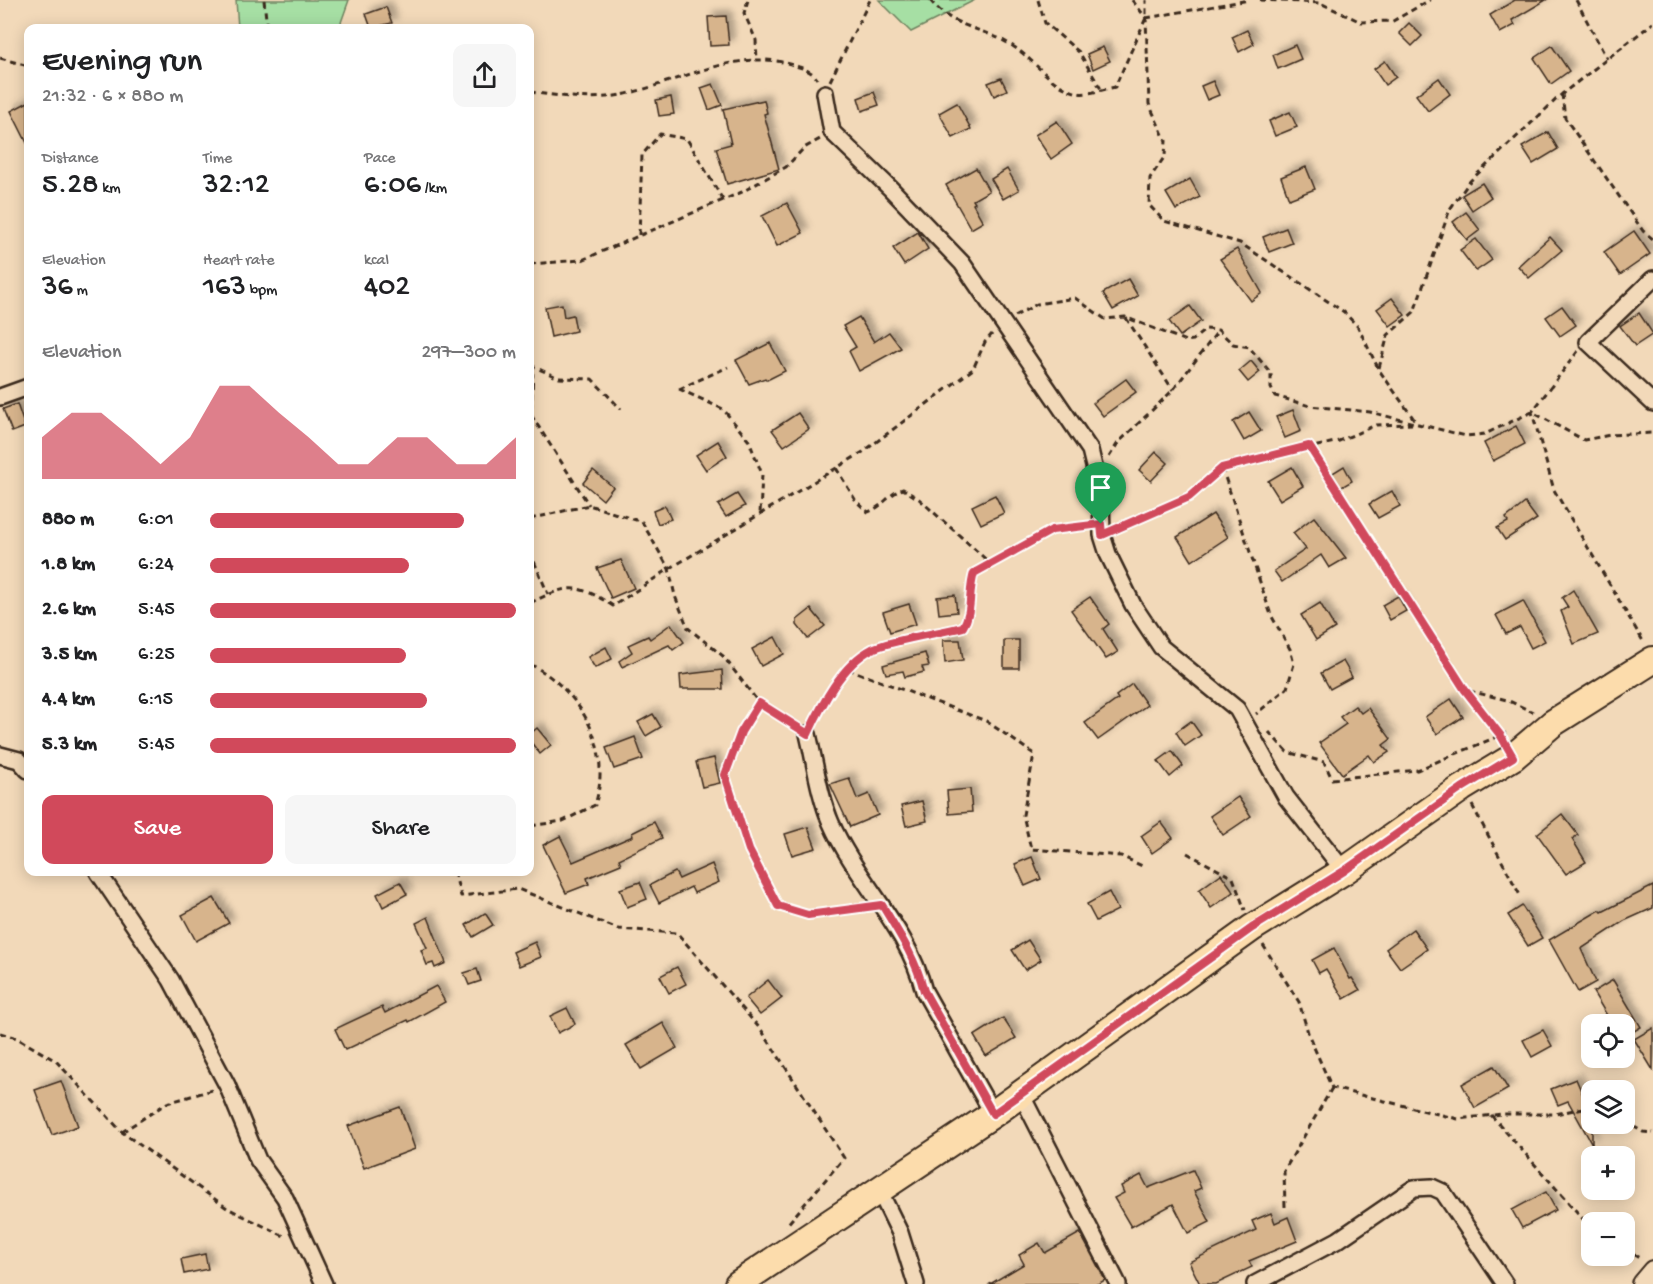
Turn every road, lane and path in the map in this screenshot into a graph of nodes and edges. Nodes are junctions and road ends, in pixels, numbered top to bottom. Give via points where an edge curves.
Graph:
1 (264, 0) edge
2 (748, 0) edge
3 (870, 0) edge
4 (930, 0) edge
5 (1038, 0) edge
6 (1132, 0) edge
7 (1146, 0) edge
8 (1249, 0) edge
9 (1260, 0) edge
10 (1430, 0) edge
11 (1576, 0) edge
12 (1146, 18) junction
13 (1653, 23) edge
14 (267, 24) edge
15 (0, 58) edge
16 (1607, 59) junction
17 (757, 61) junction
18 (24, 65) edge
19 (1101, 89) junction
20 (534, 93) edge
21 (825, 93) junction
22 (1562, 94) junction
23 (832, 132) junction
24 (723, 200) junction
25 (639, 235) junction
26 (1653, 239) edge
27 (534, 264) edge
28 (1653, 279) edge
29 (1125, 317) dead end
30 (1218, 330) dead end
31 (1588, 342) junction
32 (534, 367) edge
33 (728, 367) dead end
34 (1379, 370) junction
35 (24, 389) edge
36 (1173, 390) junction
37 (0, 398) edge
38 (1653, 403) edge
39 (621, 409) dead end
40 (1532, 412) junction
41 (534, 419) edge
42 (1653, 433) edge
43 (1309, 446) junction
44 (836, 468) dead end
45 (1222, 468) junction
46 (1096, 476) junction
47 (589, 505) junction
48 (760, 514) dead end
49 (534, 518) edge
50 (1101, 530) junction
51 (534, 561) edge
52 (991, 564) junction
53 (548, 594) junction
54 (534, 601) edge
55 (613, 606) dead end
56 (1650, 654) edge
57 (534, 666) edge
58 (848, 669) junction
59 (1465, 690) junction
60 (759, 703) junction
61 (1237, 709) junction
62 (1254, 715) junction
63 (1260, 723) dead end
64 (1553, 723) junction
65 (1267, 730) dead end
66 (1511, 731) dead end
67 (808, 734) junction
68 (1507, 746) junction
69 (0, 754) edge
70 (24, 766) edge
71 (1462, 788) junction
72 (534, 825) edge
73 (1187, 853) dead end
74 (1142, 866) dead end
75 (1344, 871) junction
76 (101, 876) edge
77 (455, 876) edge
78 (1521, 897) dead end
79 (882, 905) junction
80 (1252, 928) junction
81 (0, 1033) edge
82 (227, 1086) junction
83 (1332, 1088) junction
84 (1021, 1094) junction
85 (1581, 1108) edge
86 (993, 1114) junction
87 (1491, 1115) junction
88 (1635, 1128) edge
89 (122, 1132) junction
90 (1653, 1133) edge
91 (878, 1188) junction
92 (1285, 1207) dead end
93 (1581, 1217) edge
94 (782, 1230) dead end
95 (307, 1248) junction
96 (1653, 1271) edge
97 (324, 1284) edge
98 (738, 1284) edge
99 (916, 1284) edge
100 (1118, 1284) edge
101 (1255, 1284) edge
102 (1505, 1284) edge
103 (1642, 1284) edge

1 - 14 path
2 - 17 path via 744,13 756,40
3 - 21 path
4 - 19 path via 962,27 980,29 1014,47 1059,86 1080,93
5 - 19 path via 1045,23 1079,52
6 - 12 path
7 - 12 path
8 - 12 path
9 - 10 path via 1320,3 1361,22 1393,21
11 - 16 path
12 - 19 path via 1114,87
12 - 34 path via 1149,104 1166,141 1165,156 1150,178 1149,205 1164,221 1240,243 1344,312 1358,327
13 - 16 path
15 - 18 path
16 - 22 path
17 - 20 path via 740,61 620,96 563,97
17 - 21 path via 779,60 800,67 815,75
21 - 23 street
22 - 26 path via 1565,118 1643,231
22 - 34 path via 1470,181 1450,209 1414,312 1388,335
23 - 24 path via 804,148 786,167
23 - 46 street via 962,263 1090,450
24 - 25 path
24 - 25 path via 687,139 660,134 642,155
25 - 27 path via 582,260
28 - 31 street
29 - 36 path
30 - 36 path
31 - 38 street
31 - 40 path
32 - 39 path via 559,378 592,379
33 - 48 path via 679,389 723,409 749,441 762,474
34 - 43 path via 1417,423 1376,425 1339,441
35 - 37 street
36 - 46 path via 1118,443
40 - 42 path via 1584,440
40 - 56 path via 1554,490
41 - 47 path
43 - 45 path
43 - 59 path
44 - 52 path via 856,501 868,512 903,489
45 - 50 path via 1189,497
45 - 62 path via 1271,615 1294,664 1287,688
46 - 50 street via 1101,495
47 - 49 path
47 - 60 path via 642,522 669,569 688,628 723,656
50 - 52 path via 1052,530
50 - 61 street via 1133,605 1161,647
51 - 53 path
52 - 58 path via 974,573 969,588 970,617 963,627 872,650
53 - 54 path
53 - 55 path via 561,588 583,589
56 - 64 main road
57 - 72 path via 579,703 600,760 601,786 595,805 563,821
58 - 67 path
58 - 74 path via 986,721 1034,754 1023,815 1031,849 1121,856
59 - 64 path via 1508,700
59 - 68 path
60 - 67 path
60 - 79 path via 741,732 725,775 749,850 778,906 808,915
61 - 62 path via 1251,718
61 - 75 street via 1286,797
62 - 63 path
64 - 68 main road
65 - 68 path via 1287,752 1324,762 1332,779 1418,770
66 - 68 path
67 - 79 street via 831,823
68 - 71 main road
69 - 70 street
71 - 75 main road
71 - 78 path
73 - 80 path via 1233,878
75 - 80 main road
76 - 82 street via 171,980
77 - 94 path via 461,896 518,888 618,929 677,933 762,1031 844,1158
79 - 86 street via 905,943 924,991
80 - 83 path via 1299,1002
80 - 84 main road
81 - 89 path via 17,1038 56,1061
82 - 89 path via 167,1103
82 - 95 street via 258,1160 285,1198
83 - 87 path via 1458,1119
83 - 92 path via 1284,1172
84 - 86 main road
84 - 100 street
85 - 87 path via 1556,1114
86 - 91 main road
87 - 93 path
88 - 90 path
89 - 95 path via 227,1208
91 - 98 main road
91 - 99 street via 900,1233
95 - 97 street
96 - 103 street
101 - 102 street via 1358,1228 1414,1188 1432,1187 1443,1192

